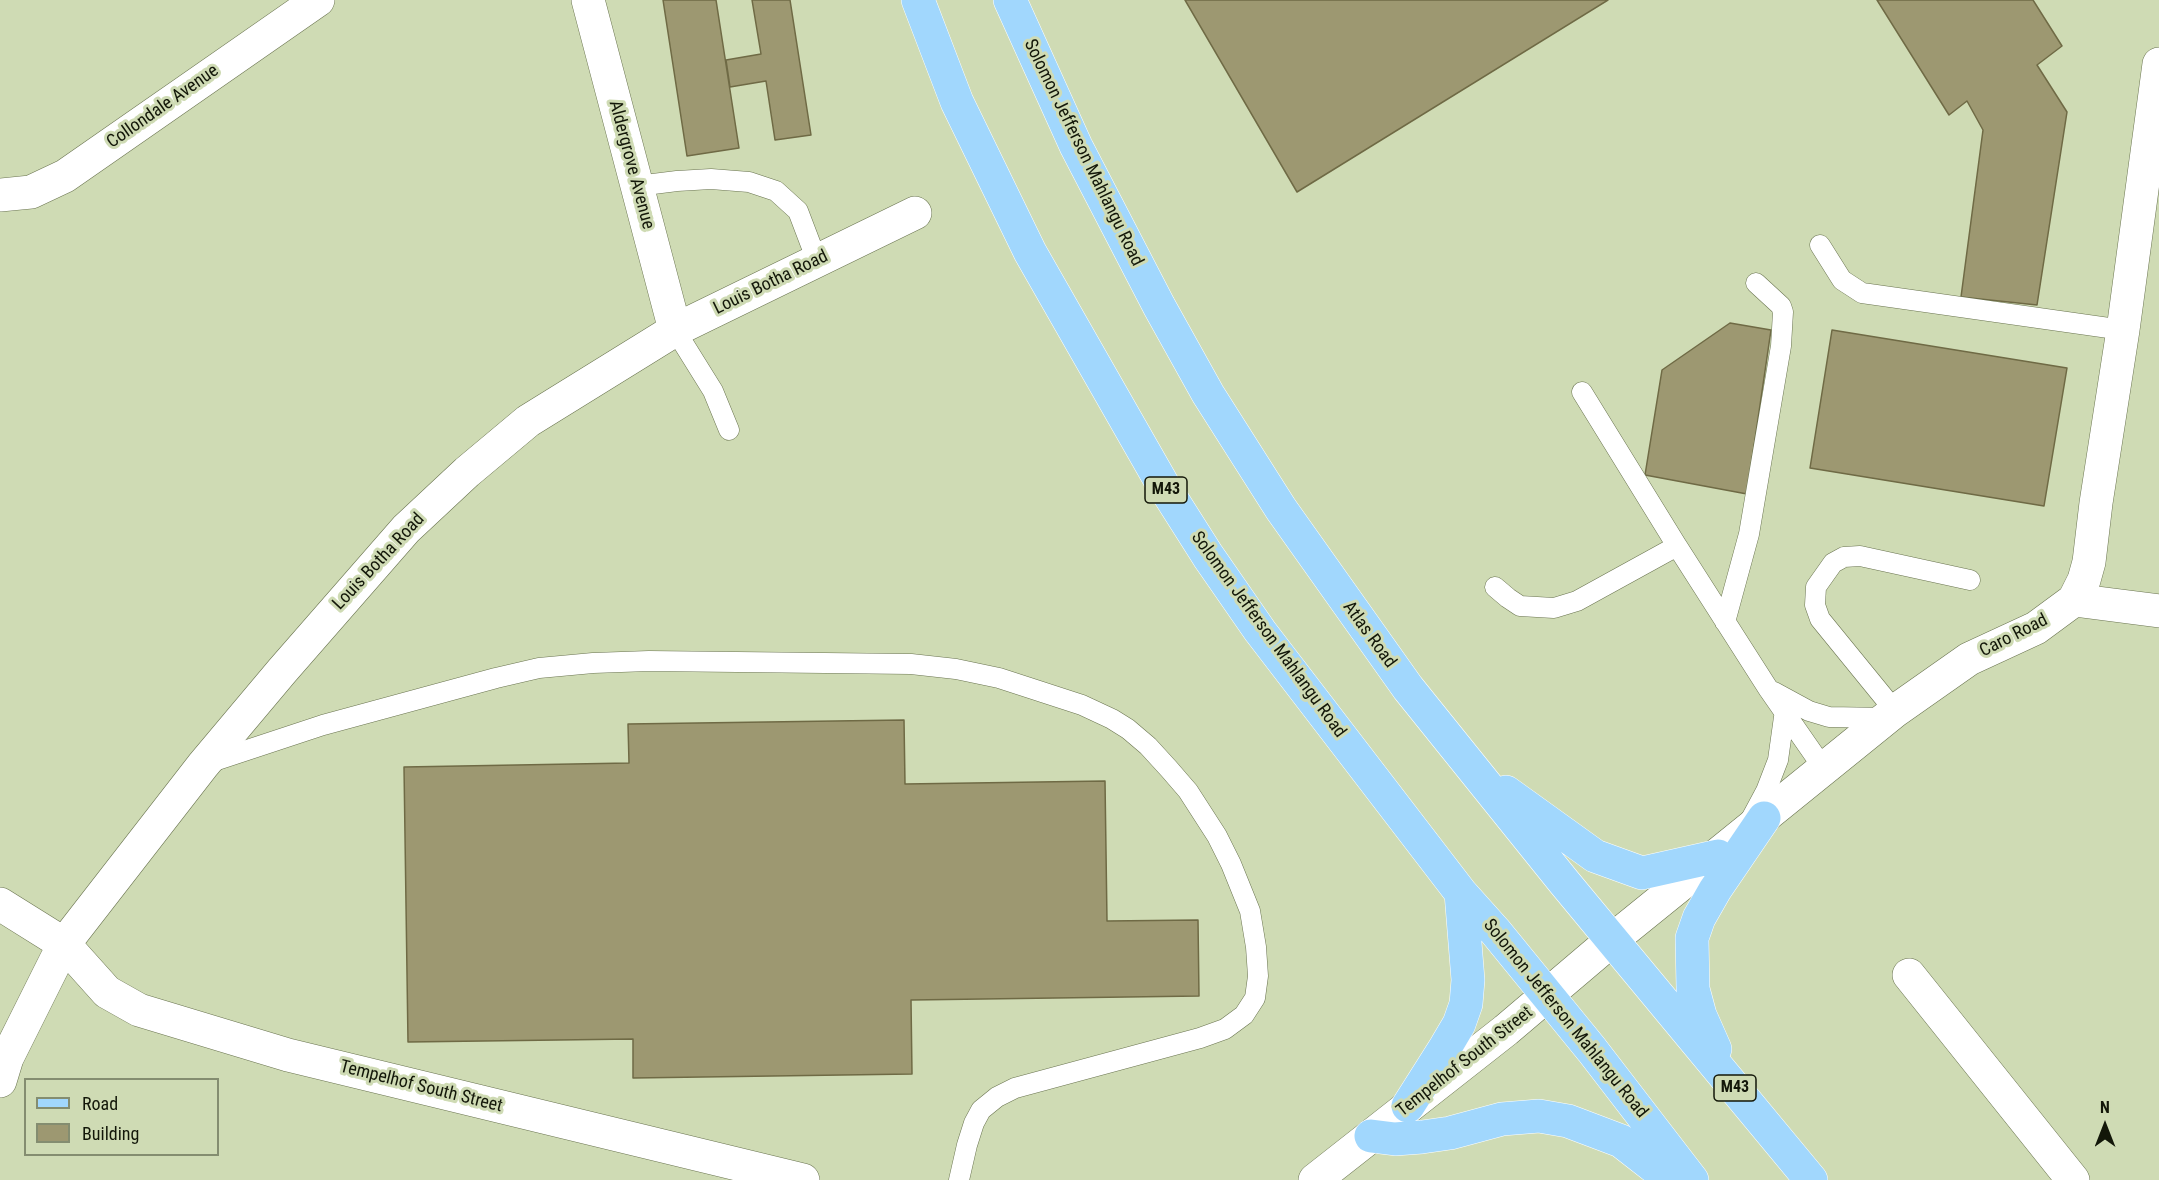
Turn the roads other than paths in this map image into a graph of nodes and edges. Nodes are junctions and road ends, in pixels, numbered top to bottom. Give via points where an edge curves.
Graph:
1 (318, 0) edge
2 (588, 0) edge
3 (918, 0) edge
4 (1010, 0) edge
5 (2159, 64) edge
6 (637, 186) junction
7 (0, 195) edge
8 (915, 213) dead end
9 (1820, 245) dead end
10 (817, 261) junction
11 (1756, 283) dead end
12 (1159, 306) joint
13 (675, 330) junction
14 (2123, 330) junction
15 (1582, 392) dead end
16 (729, 430) dead end
17 (1677, 546) junction
18 (1971, 580) dead end
19 (1495, 587) dead end
20 (2074, 600) junction
21 (2159, 611) edge
22 (1725, 622) junction
23 (1769, 690) junction
24 (1785, 710) junction
25 (1891, 715) junction
26 (203, 765) junction
27 (1824, 769) junction
28 (1475, 770) junction
29 (1753, 826) junction
30 (1718, 856) junction
31 (1461, 893) junction
32 (0, 904) edge
33 (1612, 940) junction
34 (64, 944) junction
35 (1909, 975) dead end
36 (1548, 996) junction
37 (1726, 1077) junction
38 (0, 1081) edge
39 (1408, 1106) junction
40 (1371, 1136) junction
41 (788, 1178) edge
42 (959, 1180) edge
43 (1315, 1180) edge
44 (1671, 1180) edge
45 (1692, 1180) edge
46 (1811, 1180) edge
47 (2073, 1180) edge

1 - 7 street, Collondale Avenue via 65,176 31,192
2 - 6 street, Aldergrove Avenue
3 - 31 main road, Solomon Jefferson Mahlangu Road / M43 via 957,102 1030,252 1163,485 1260,632
4 - 12 main road, Solomon Jefferson Mahlangu Road / M43 via 1076,146
5 - 14 street, Caro Road
6 - 10 lane via 711,179 749,182 776,191 798,211
6 - 13 street, Aldergrove Avenue
8 - 10 street, Louis Botha Road
9 - 14 lane via 1842,280 1862,293
10 - 13 street, Louis Botha Road
11 - 22 lane via 1784,312 1781,346 1749,534
12 - 28 main road, Atlas Road / M43 via 1208,394 1281,508 1408,688
13 - 16 lane via 713,391
13 - 26 street, Louis Botha Road via 528,422 467,472 406,529
14 - 20 street, Caro Road via 2089,562
15 - 17 lane
17 - 19 lane via 1577,601 1554,608 1520,606
17 - 22 lane
18 - 25 lane via 1860,556 1844,557 1833,563 1816,587 1815,605 1820,619
20 - 21 street
20 - 25 street, Caro Road via 2036,628 1969,659
22 - 23 lane
23 - 24 lane
23 - 25 lane via 1829,717
24 - 27 lane
24 - 29 lane via 1776,767
25 - 27 street, Caro Road
26 - 34 street, Louis Botha Road
26 - 42 lane via 323,725 496,678 539,668 593,663 911,664 999,678 1112,718 1148,746 1188,791 1222,845 1250,911 1258,976 1255,998 1244,1015 1225,1029 1015,1088 997,1097 981,1110 974,1123
27 - 29 street, Caro Road
28 - 30 main road via 1595,856 1642,873
28 - 33 main road, Atlas Road / M43
29 - 30 street, Caro Road
29 - 37 main road via 1699,918 1692,938 1693,989
30 - 33 street, Caro Road
31 - 36 main road, Solomon Jefferson Mahlangu Road / M43
31 - 39 main road via 1468,980 1466,1004 1459,1024
32 - 34 street, Tempelhof South Street
33 - 36 street, Tempelhof South Street
33 - 37 main road, M43
34 - 38 street, Louis Botha Road via 7,1058
34 - 41 street, Tempelhof South Street via 107,992 140,1010 288,1055
35 - 47 street
36 - 39 street, Tempelhof South Street
36 - 45 main road, Solomon Jefferson Mahlangu Road / M43
37 - 46 main road, M43
39 - 40 street, Tempelhof South Street
40 - 43 street, Tempelhof South Street
40 - 44 main road via 1422,1137 1502,1119 1539,1116 1568,1121 1621,1141

